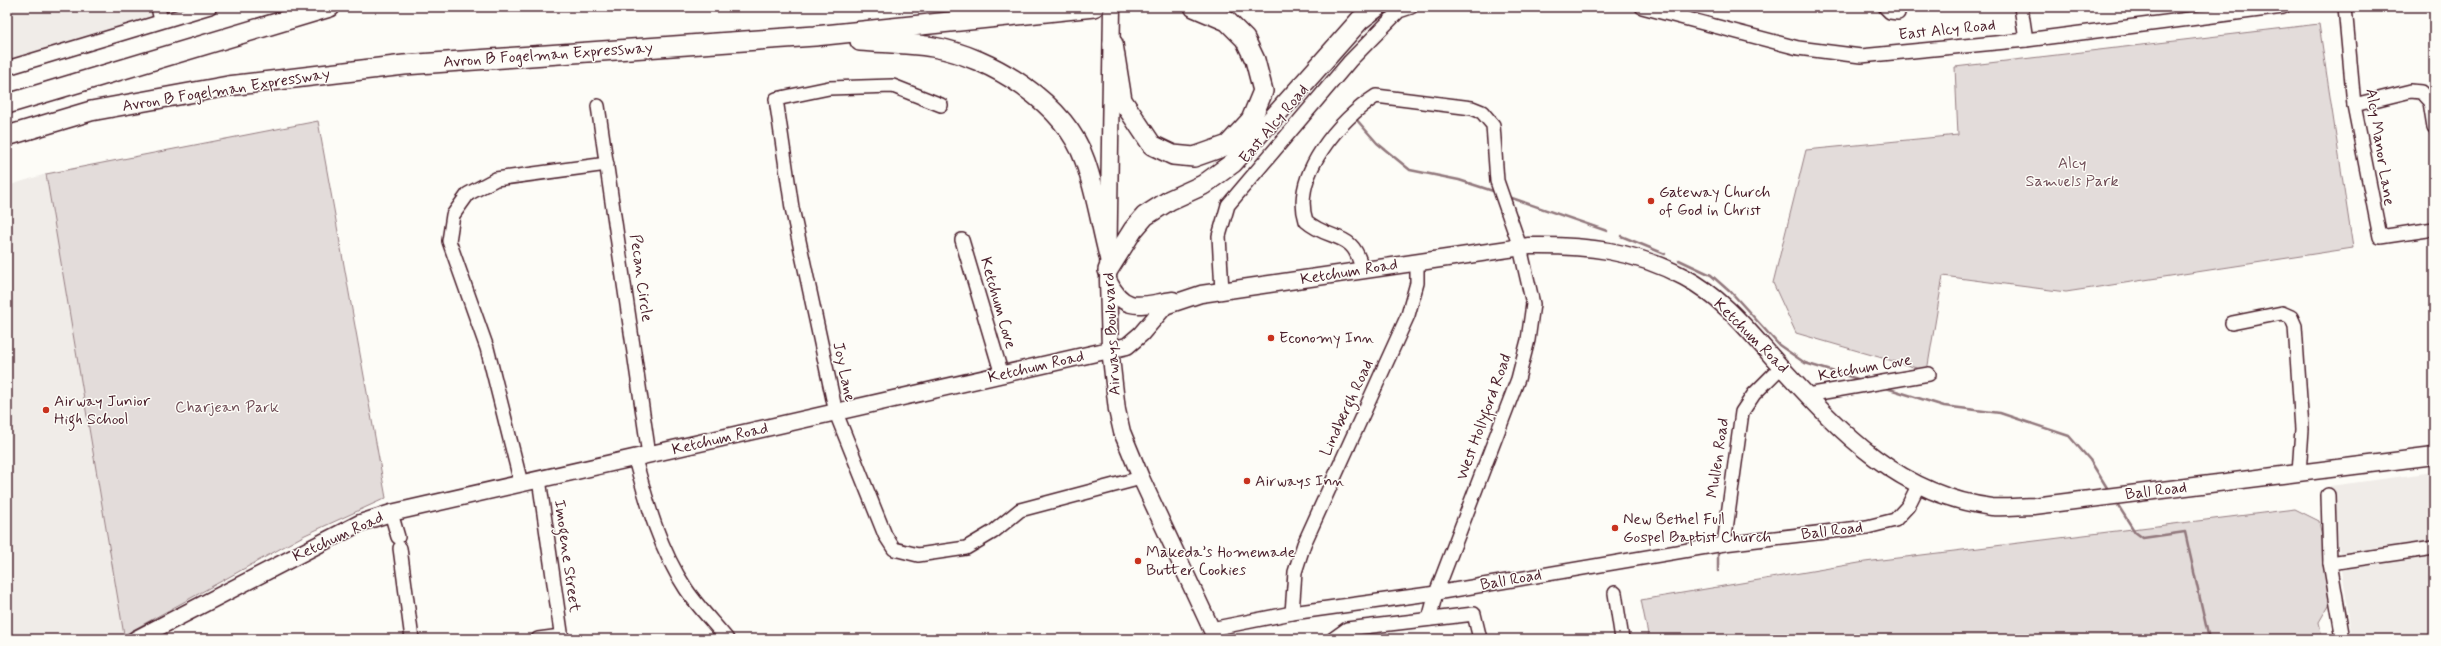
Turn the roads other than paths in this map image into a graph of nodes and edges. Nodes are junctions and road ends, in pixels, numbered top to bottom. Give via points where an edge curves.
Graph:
1 (158, 7) edge
2 (210, 7) edge
3 (330, 7) edge
4 (1094, 7) edge
5 (1112, 7) edge
6 (1194, 7) edge
7 (1377, 7) edge
8 (1411, 7) edge
9 (1642, 7) edge
10 (1885, 7) edge
11 (2021, 7) edge
12 (2283, 7) edge
13 (2345, 7) edge
14 (1898, 13) dead end
15 (161, 22) junction
16 (815, 36) junction
17 (2026, 40) junction
18 (1113, 44) junction
19 (7, 68) edge
20 (7, 104) edge
21 (941, 105) dead end
22 (2354, 105) junction
23 (598, 106) dead end
24 (2434, 127) edge
25 (7, 136) edge
26 (607, 164) junction
27 (2434, 229) edge
28 (962, 240) dead end
29 (1520, 247) junction
30 (1417, 262) junction
31 (1108, 269) junction
32 (1362, 270) junction
33 (1222, 291) junction
34 (1180, 300) junction
35 (2232, 323) dead end
36 (1110, 349) junction
37 (1781, 367) junction
38 (1929, 374) dead end
39 (1002, 375) junction
40 (1807, 395) junction
41 (836, 413) junction
42 (2434, 456) edge
43 (642, 457) junction
44 (2299, 473) junction
45 (1141, 478) junction
46 (539, 479) junction
47 (520, 483) junction
48 (1918, 486) junction
49 (2328, 495) dead end
50 (391, 513) junction
51 (1719, 545) junction
52 (2434, 548) edge
53 (2330, 563) junction
54 (1436, 593) junction
55 (1615, 593) dead end
56 (1292, 614) junction
57 (1429, 619) junction
58 (1214, 634) edge
59 (562, 637) edge
60 (137, 639) edge
61 (412, 639) edge
62 (538, 639) edge
63 (727, 639) edge
64 (1333, 639) edge
65 (1480, 639) edge
66 (1622, 639) edge
67 (2343, 639) edge

1 - 15 street
2 - 15 street
3 - 20 highway
4 - 16 highway, Avron B Fogelman Expressway
5 - 18 main road, Airways Boulevard
6 - 18 highway via 1227,21 1245,39 1256,60 1263,91 1251,120 1228,145 1194,157 1173,155 1152,145 1122,100
7 - 31 highway via 1360,20 1233,163 1204,185 1170,200 1145,216
8 - 33 street, East Alcy Road via 1399,11 1350,61 1228,206 1218,236
9 - 17 street, East Alcy Road via 1798,48 1861,56
10 - 14 street via 1890,12
11 - 17 street
12 - 17 street, East Alcy Road
13 - 22 street, Alcy Manor Lane
15 - 19 street
16 - 25 highway, Avron B Fogelman Expressway via 404,65 228,86 91,111
16 - 31 highway via 901,43 957,53 992,67 1033,94 1051,110 1071,134 1085,160
18 - 31 main road, Airways Boulevard
21 - 41 street, Joy Lane via 893,86 829,88 776,99 792,208
22 - 24 street via 2411,91 2422,92 2430,102
22 - 27 street, Alcy Manor Lane via 2380,237
23 - 26 street, Pecan Circle
26 - 43 street, Pecan Circle
26 - 47 street via 496,179 468,194 453,215 449,241 487,348
28 - 39 street, Ketchum Cove
29 - 30 main road, Ketchum Road
29 - 32 street, West Hollyford Road via 1497,181 1494,139 1488,117 1472,108 1376,96 1336,132 1320,152 1305,187 1306,221 1356,249
29 - 37 main road, Ketchum Road via 1579,246 1624,253 1685,277 1716,299 1758,338
29 - 54 street, West Hollyford Road via 1533,304 1528,340 1520,372
30 - 32 main road, Ketchum Road
30 - 56 street, Lindbergh Road via 1417,283 1408,316 1304,544 1295,572
31 - 34 main road via 1121,301 1133,306
31 - 36 main road, Airways Boulevard
32 - 33 main road, Ketchum Road
33 - 34 main road, Ketchum Road
34 - 36 main road, Ketchum Road via 1165,306 1127,346
35 - 44 street via 2282,313 2291,317 2295,326 2302,429
36 - 39 main road, Ketchum Road
36 - 45 main road, Airways Boulevard via 1120,424
37 - 40 main road, Ketchum Road
37 - 51 street, Mullen Road via 1754,394 1742,412
38 - 40 street, Ketchum Cove
39 - 41 main road, Ketchum Road
40 - 48 main road, Ketchum Road via 1859,447 1894,473
41 - 43 main road, Ketchum Road
41 - 45 street, Joy Lane via 885,535 894,549 918,555 966,548 993,532 1020,510
42 - 44 main road, Ball Road
43 - 46 main road, Ketchum Road
43 - 63 street, Pecan Circle via 644,494 665,551 686,590
44 - 48 main road, Ball Road via 2034,506 1993,507 1958,500
45 - 58 main road, Airways Boulevard
46 - 47 main road, Ketchum Road
46 - 59 street, Imogene Street
47 - 50 main road, Ketchum Road
48 - 51 street, Ball Road via 1908,506 1896,520 1867,527
49 - 53 street
50 - 60 main road, Ketchum Road via 360,523
50 - 61 street via 399,542
51 - 54 street, Ball Road
52 - 53 street
53 - 67 street
54 - 56 street, Ball Road
54 - 57 street, West Hollyford Road
55 - 66 street
56 - 58 street, Ball Road
57 - 64 street via 1348,628
57 - 65 street via 1474,614
59 - 62 street

